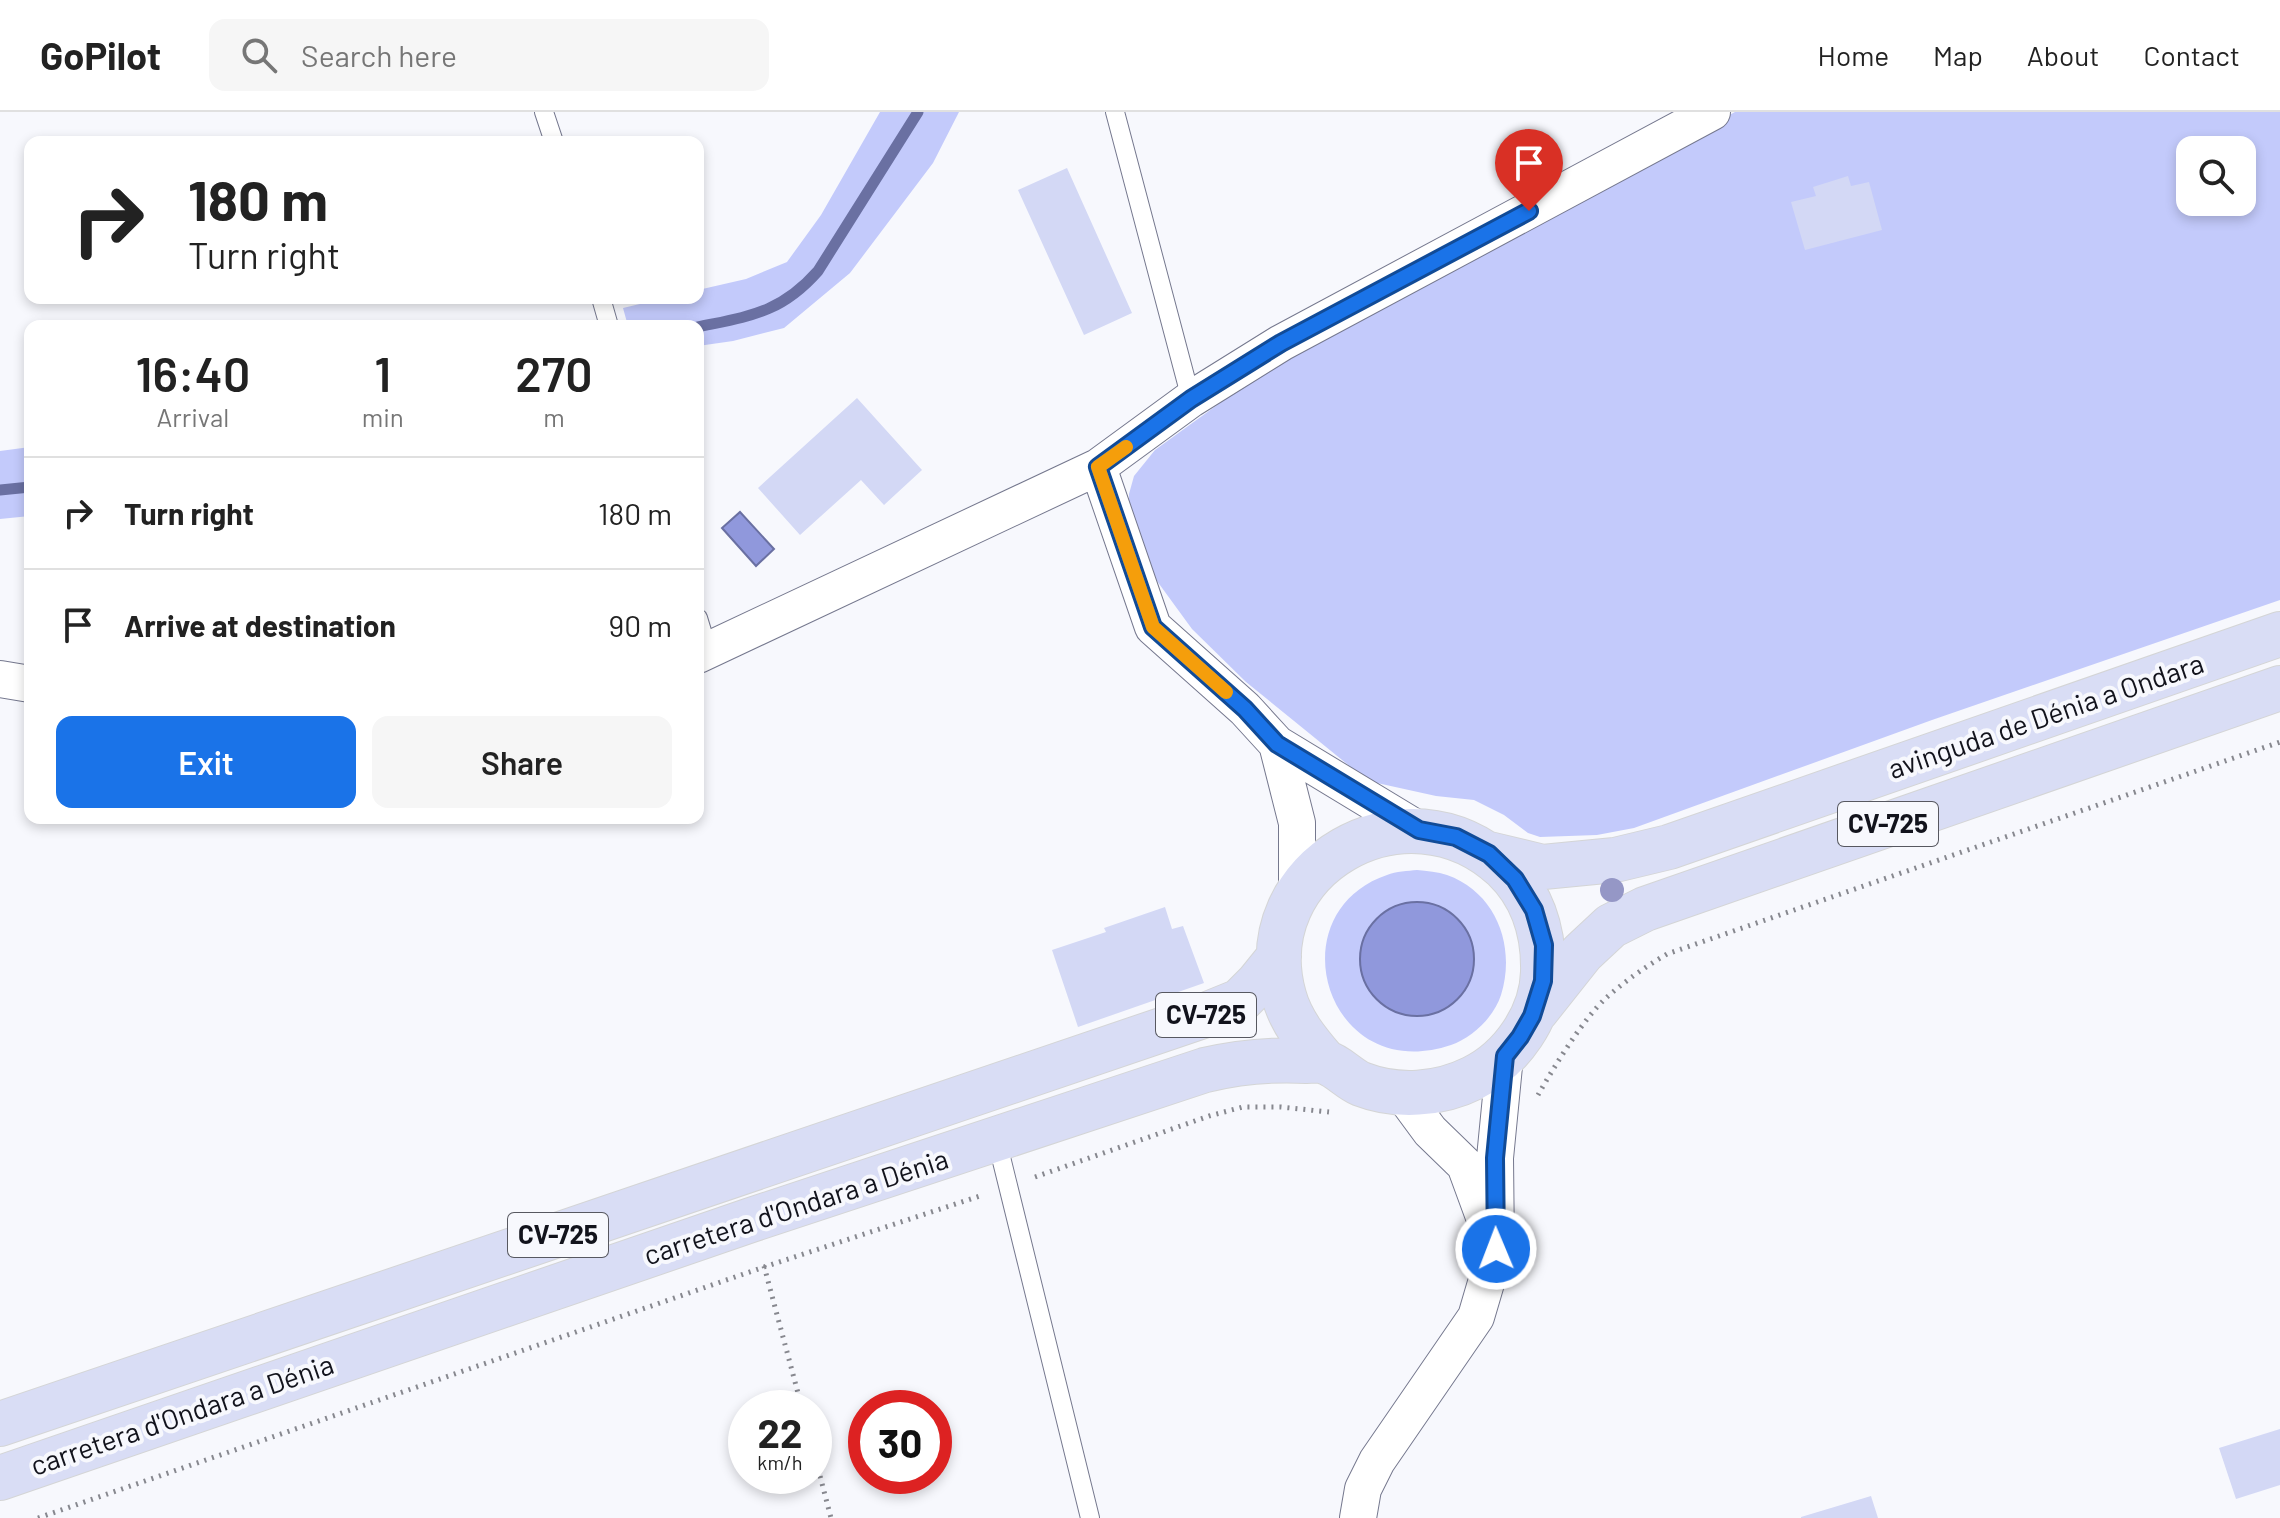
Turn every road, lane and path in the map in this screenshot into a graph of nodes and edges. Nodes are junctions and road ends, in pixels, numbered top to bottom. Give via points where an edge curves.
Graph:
1 (544, 112) edge
2 (1115, 112) edge
3 (1712, 112) edge
4 (552, 136) edge
5 (1191, 399) junction
6 (1098, 467) junction
7 (2280, 634) edge
8 (704, 640) edge
9 (0, 679) edge
10 (24, 683) edge
11 (2280, 688) edge
12 (2280, 742) edge
13 (1277, 744) junction
14 (1419, 830) junction
15 (1489, 854) junction
16 (1297, 895) junction
17 (1279, 957) junction
18 (1532, 1016) junction
19 (1505, 1056) junction
20 (1325, 1062) junction
21 (1402, 1093) junction
22 (1532, 1106) dead end
23 (1330, 1113) dead end
24 (997, 1141) junction
25 (1008, 1186) junction
26 (751, 1220) junction
27 (1496, 1249) junction
28 (764, 1267) junction
29 (797, 1390) edge
30 (0, 1424) edge
31 (0, 1478) edge
32 (825, 1494) edge
33 (38, 1518) edge
34 (831, 1518) edge
35 (1090, 1518) edge
36 (1358, 1518) edge

1 - 4 lane
2 - 5 lane
3 - 5 street via 1281,343
5 - 6 street
6 - 8 street
6 - 13 street via 1153,627
7 - 15 main road, avinguda de Dénia a Ondara / CV-725 via 1669,847 1615,860 1543,867
9 - 10 street
11 - 18 main road, avinguda de Dénia a Ondara / CV-725 via 1645,909 1611,926 1582,953
12 - 22 path via 1667,954 1604,1000
13 - 14 street
13 - 16 street via 1297,823
14 - 15 main road, CV-725 via 1456,837
14 - 16 main road, CV-725 via 1383,832 1349,845 1320,866
15 - 18 main road, CV-725 via 1515,879 1534,910 1544,945 1543,981
16 - 17 main road, CV-725 via 1284,924
17 - 20 main road, CV-725 via 1283,996 1299,1032
17 - 30 main road, carretera d'Ondara a Dénia / CV-725 via 1240,1001 1203,1016
18 - 19 main road, CV-725
19 - 21 main road, CV-725 via 1474,1078 1439,1091
19 - 27 street via 1495,1158
20 - 21 main road, CV-725 via 1359,1083
20 - 24 main road, carretera d'Ondara a Dénia / CV-725 via 1281,1059 1219,1067
21 - 27 street via 1465,1165
23 - 25 path via 1243,1107
24 - 25 lane
24 - 26 main road, carretera d'Ondara a Dénia / CV-725
25 - 28 path
25 - 35 lane
26 - 28 path
26 - 31 main road, carretera d'Ondara a Dénia / CV-725
27 - 36 street via 1476,1317 1377,1461 1363,1489
28 - 29 path
28 - 33 path
32 - 34 path

